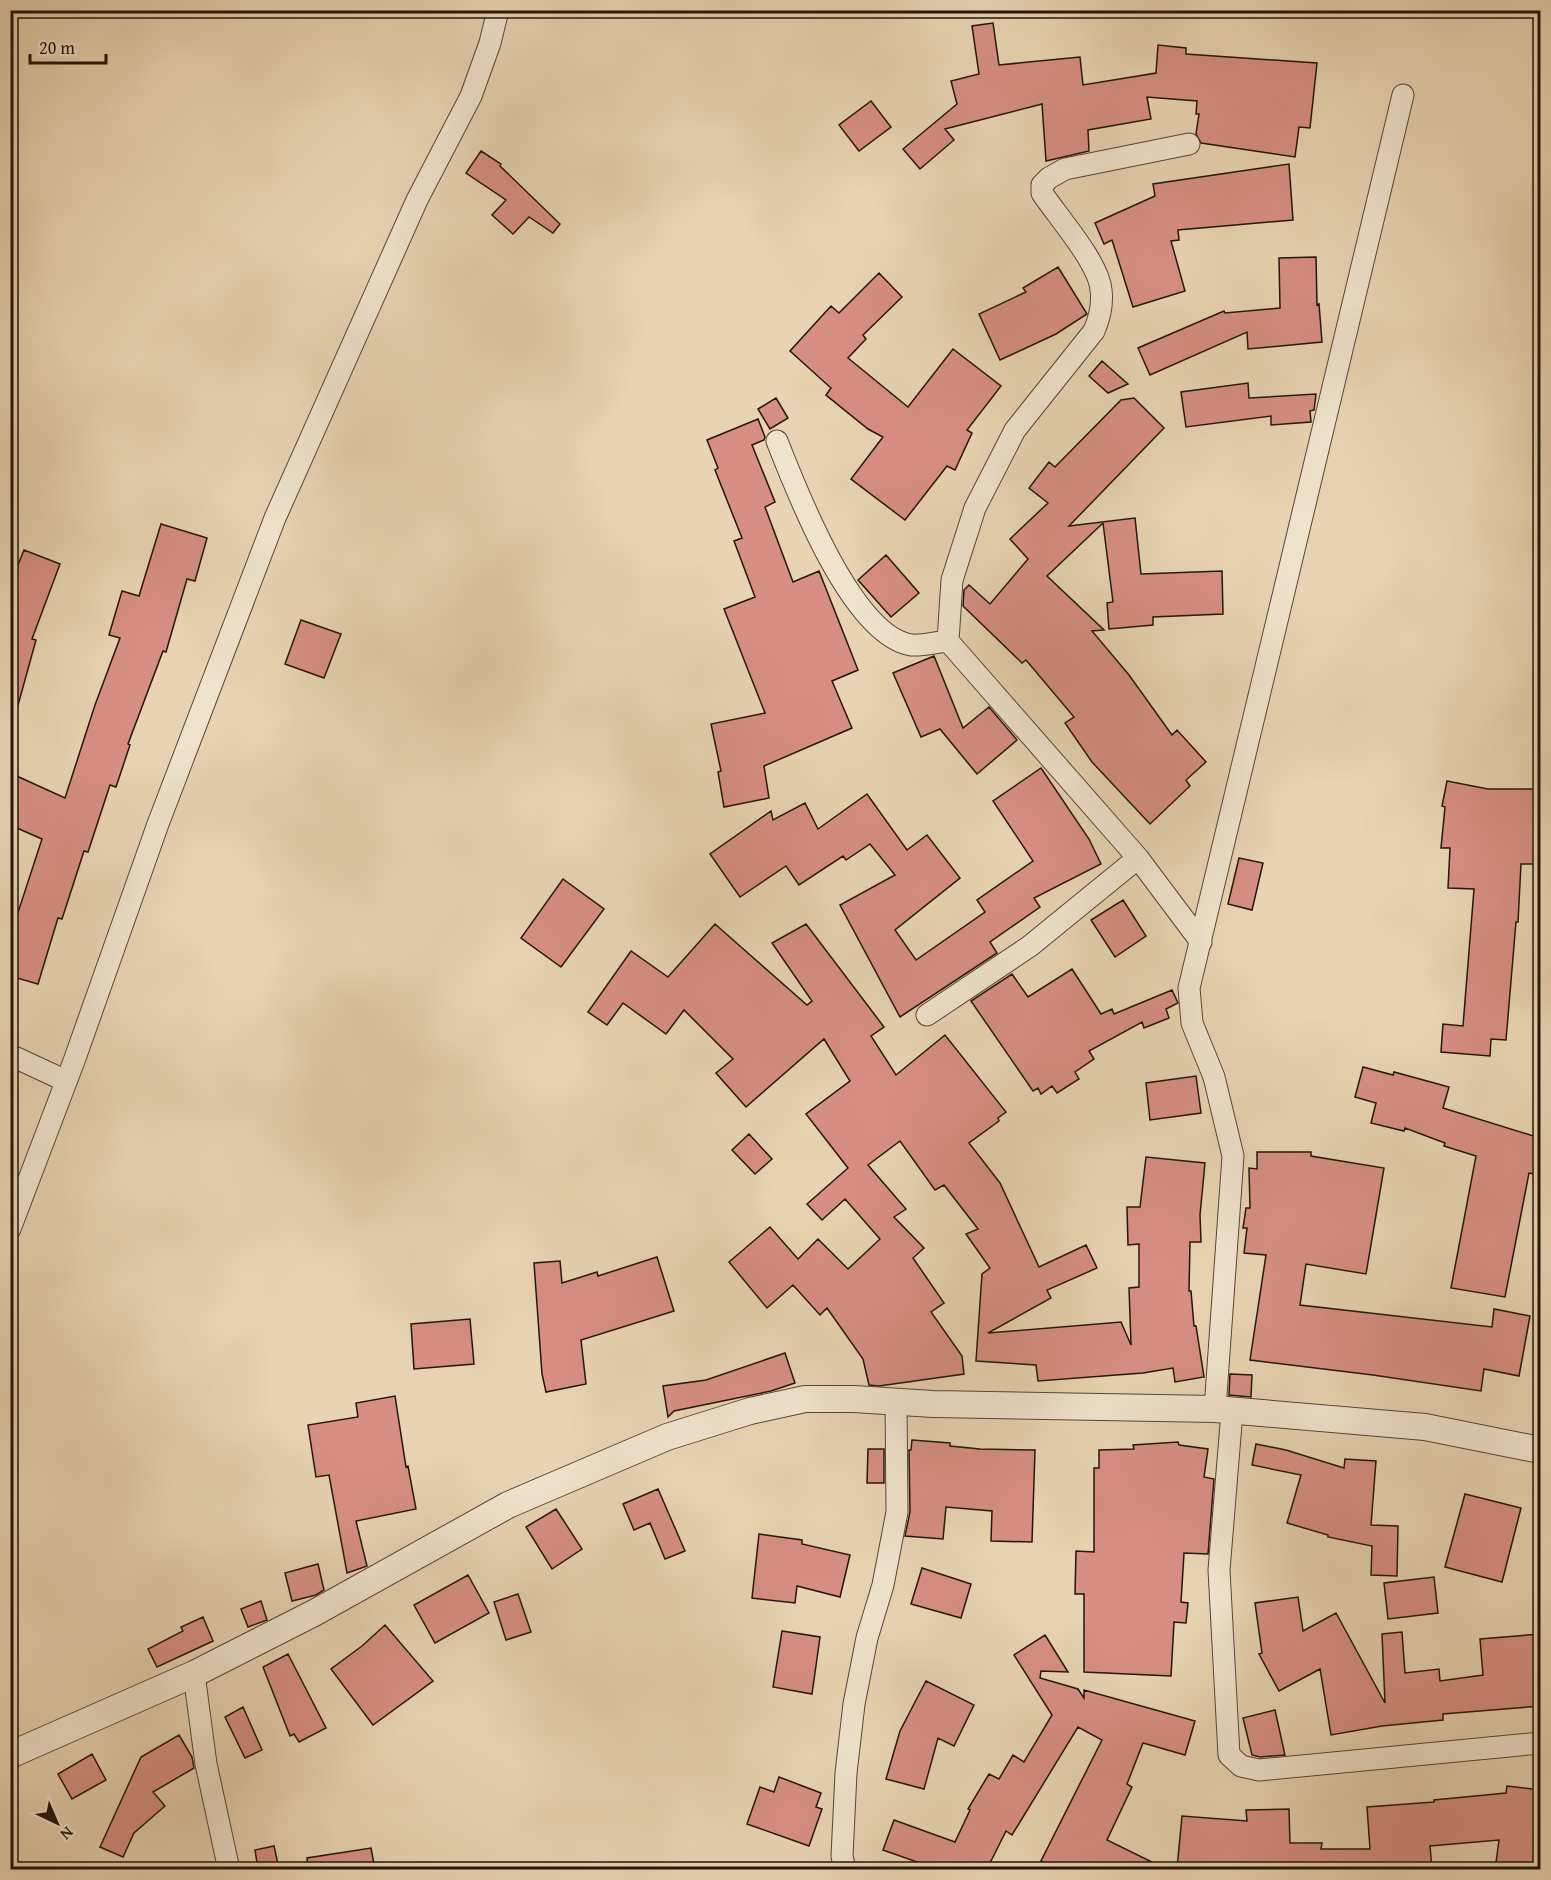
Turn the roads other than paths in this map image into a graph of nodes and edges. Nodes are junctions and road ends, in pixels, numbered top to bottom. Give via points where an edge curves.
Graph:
1 (498, 10) edge
2 (1403, 95) dead end
3 (1189, 144) dead end
4 (777, 441) dead end
5 (948, 641) junction
6 (1138, 858) junction
7 (1201, 942) junction
8 (927, 1015) dead end
9 (10, 1055) edge
10 (66, 1082) junction
11 (10, 1229) edge
12 (896, 1402) junction
13 (1224, 1410) junction
14 (1540, 1450) edge
15 (194, 1674) junction
16 (1540, 1743) edge
17 (10, 1755) edge
18 (229, 1869) edge
19 (844, 1869) edge

1 - 10 street via 471,96 417,200 275,518 158,824
2 - 7 street
3 - 5 street via 1065,169 1042,185 1042,194 1091,263 1101,287 1101,313 1095,331 1015,430 975,508 952,580
4 - 5 street via 836,571 863,611 889,636 911,645
5 - 6 street
6 - 7 street
6 - 8 street via 1030,946
7 - 13 street via 1189,988 1192,1023 1214,1077 1233,1156
9 - 10 street
10 - 11 street
12 - 13 street
12 - 15 street via 805,1399 667,1437 508,1504 314,1613
12 - 19 street via 897,1512 854,1704 846,1773
13 - 14 street via 1425,1427
13 - 16 street via 1220,1570 1229,1755 1240,1766 1259,1770
15 - 17 street
15 - 18 street via 206,1764

